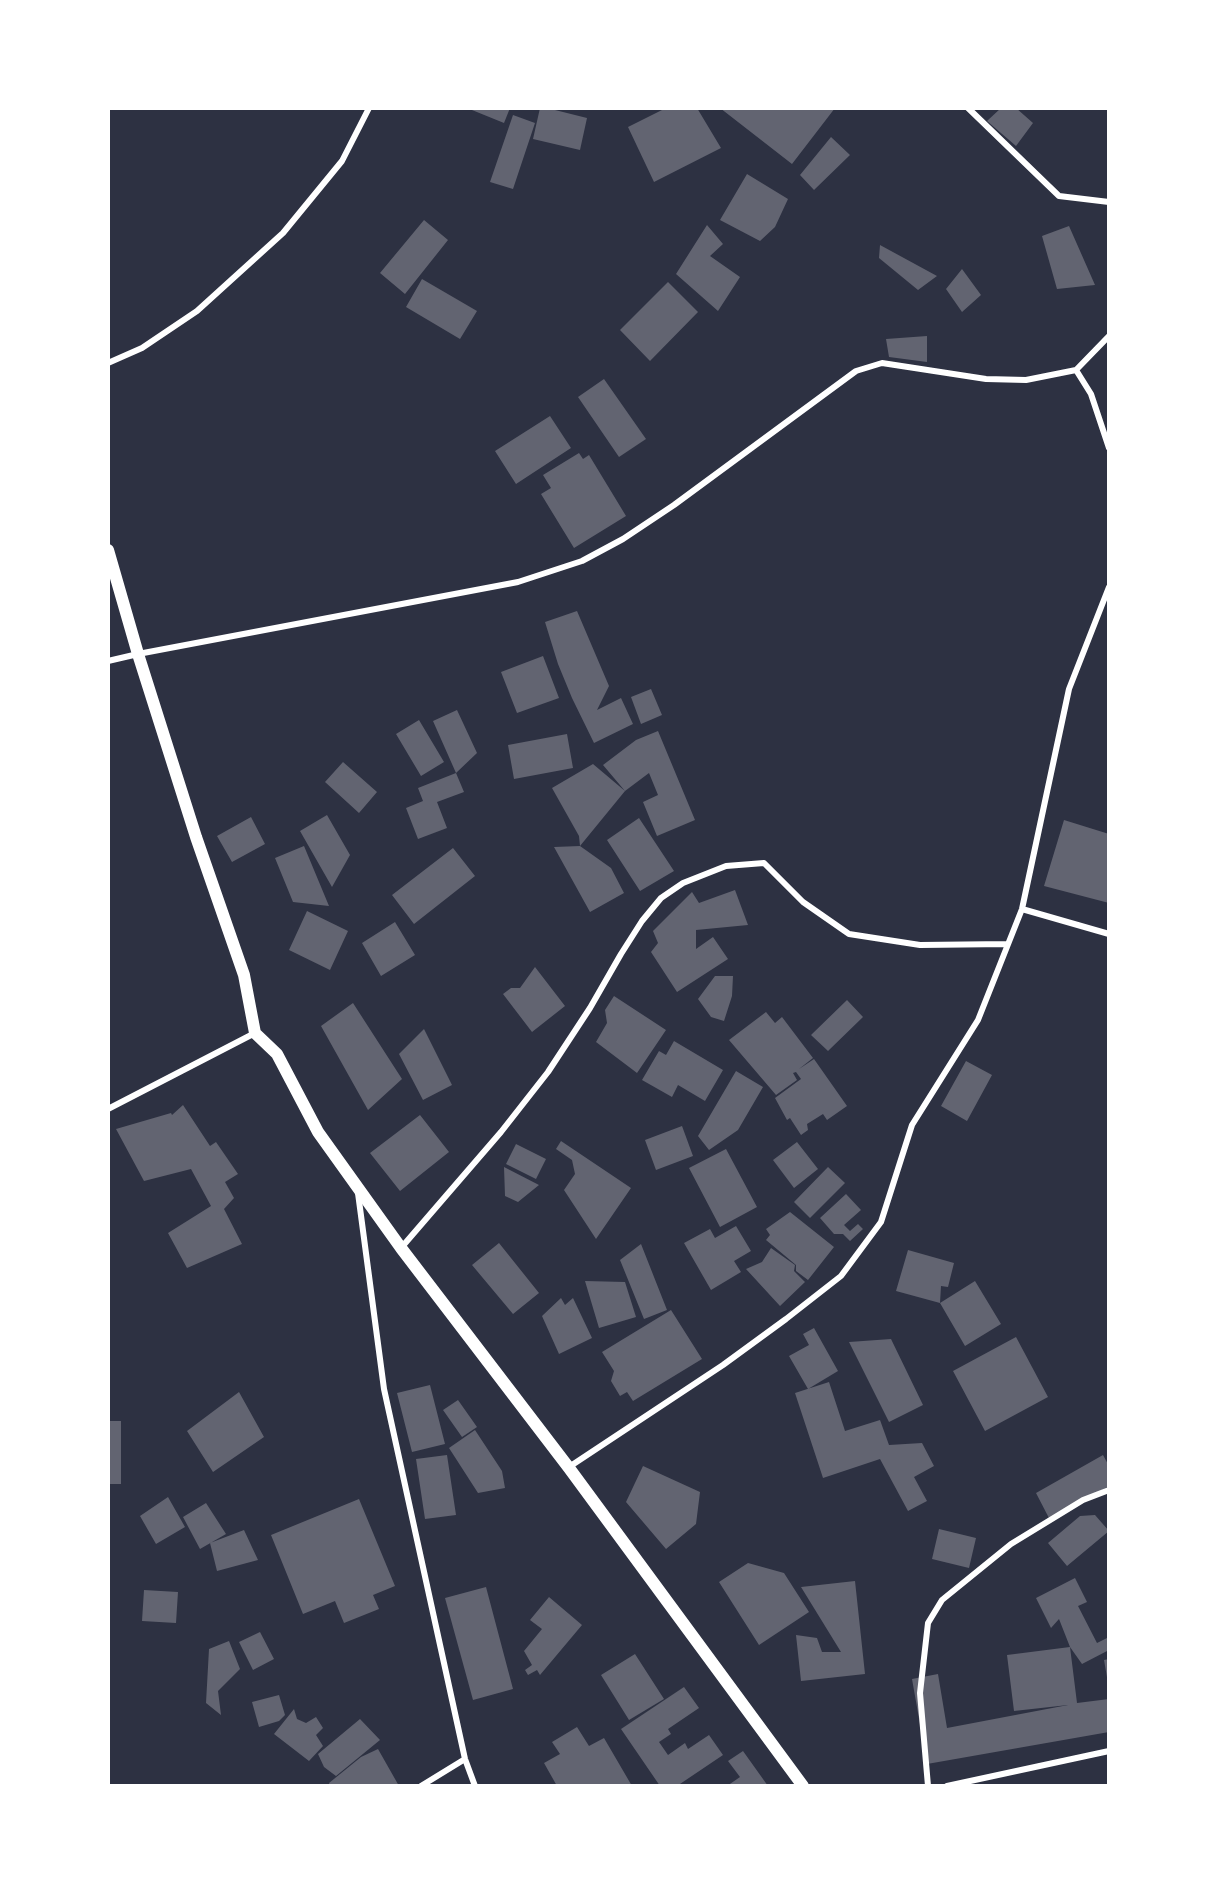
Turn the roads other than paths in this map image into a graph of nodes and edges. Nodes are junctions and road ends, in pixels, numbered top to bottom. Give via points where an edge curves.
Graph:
1 (369, 108) edge
2 (968, 108) edge
3 (1109, 202) edge
4 (1109, 336) edge
5 (108, 363) edge
6 (1076, 370) junction
7 (1109, 448) edge
8 (108, 550) edge
9 (1109, 587) edge
10 (138, 654) junction
11 (108, 661) edge
12 (1022, 909) junction
13 (1109, 934) edge
14 (1008, 944) junction
15 (255, 1033) junction
16 (108, 1108) edge
17 (357, 1185) junction
18 (401, 1248) junction
19 (569, 1468) junction
20 (1109, 1490) edge
21 (1109, 1751) edge
22 (465, 1759) junction
23 (421, 1786) edge
24 (475, 1786) edge
25 (803, 1786) edge
26 (928, 1786) edge
27 (947, 1786) edge

1 - 5 street via 342,161 283,234 197,311 142,348
2 - 3 street via 1059,196
4 - 6 street
6 - 7 street via 1091,394
6 - 10 street via 1026,380 986,379 882,363 856,371 674,505 582,561 518,582
8 - 10 main road
9 - 12 street via 1068,689
10 - 11 street
10 - 15 main road via 244,975
12 - 13 street
12 - 14 street
14 - 18 street via 920,945 849,934 803,902 764,863 726,866 683,883 661,898 642,921 548,1072
14 - 19 street via 978,1020 912,1125 881,1222 841,1276 723,1365
15 - 16 street
15 - 17 main road via 277,1054 318,1132
17 - 18 main road
17 - 22 street via 384,1389
18 - 19 main road
19 - 25 main road
20 - 26 street via 1083,1500 1011,1544 942,1600 928,1623 920,1694
21 - 27 street
22 - 23 street
22 - 24 street

